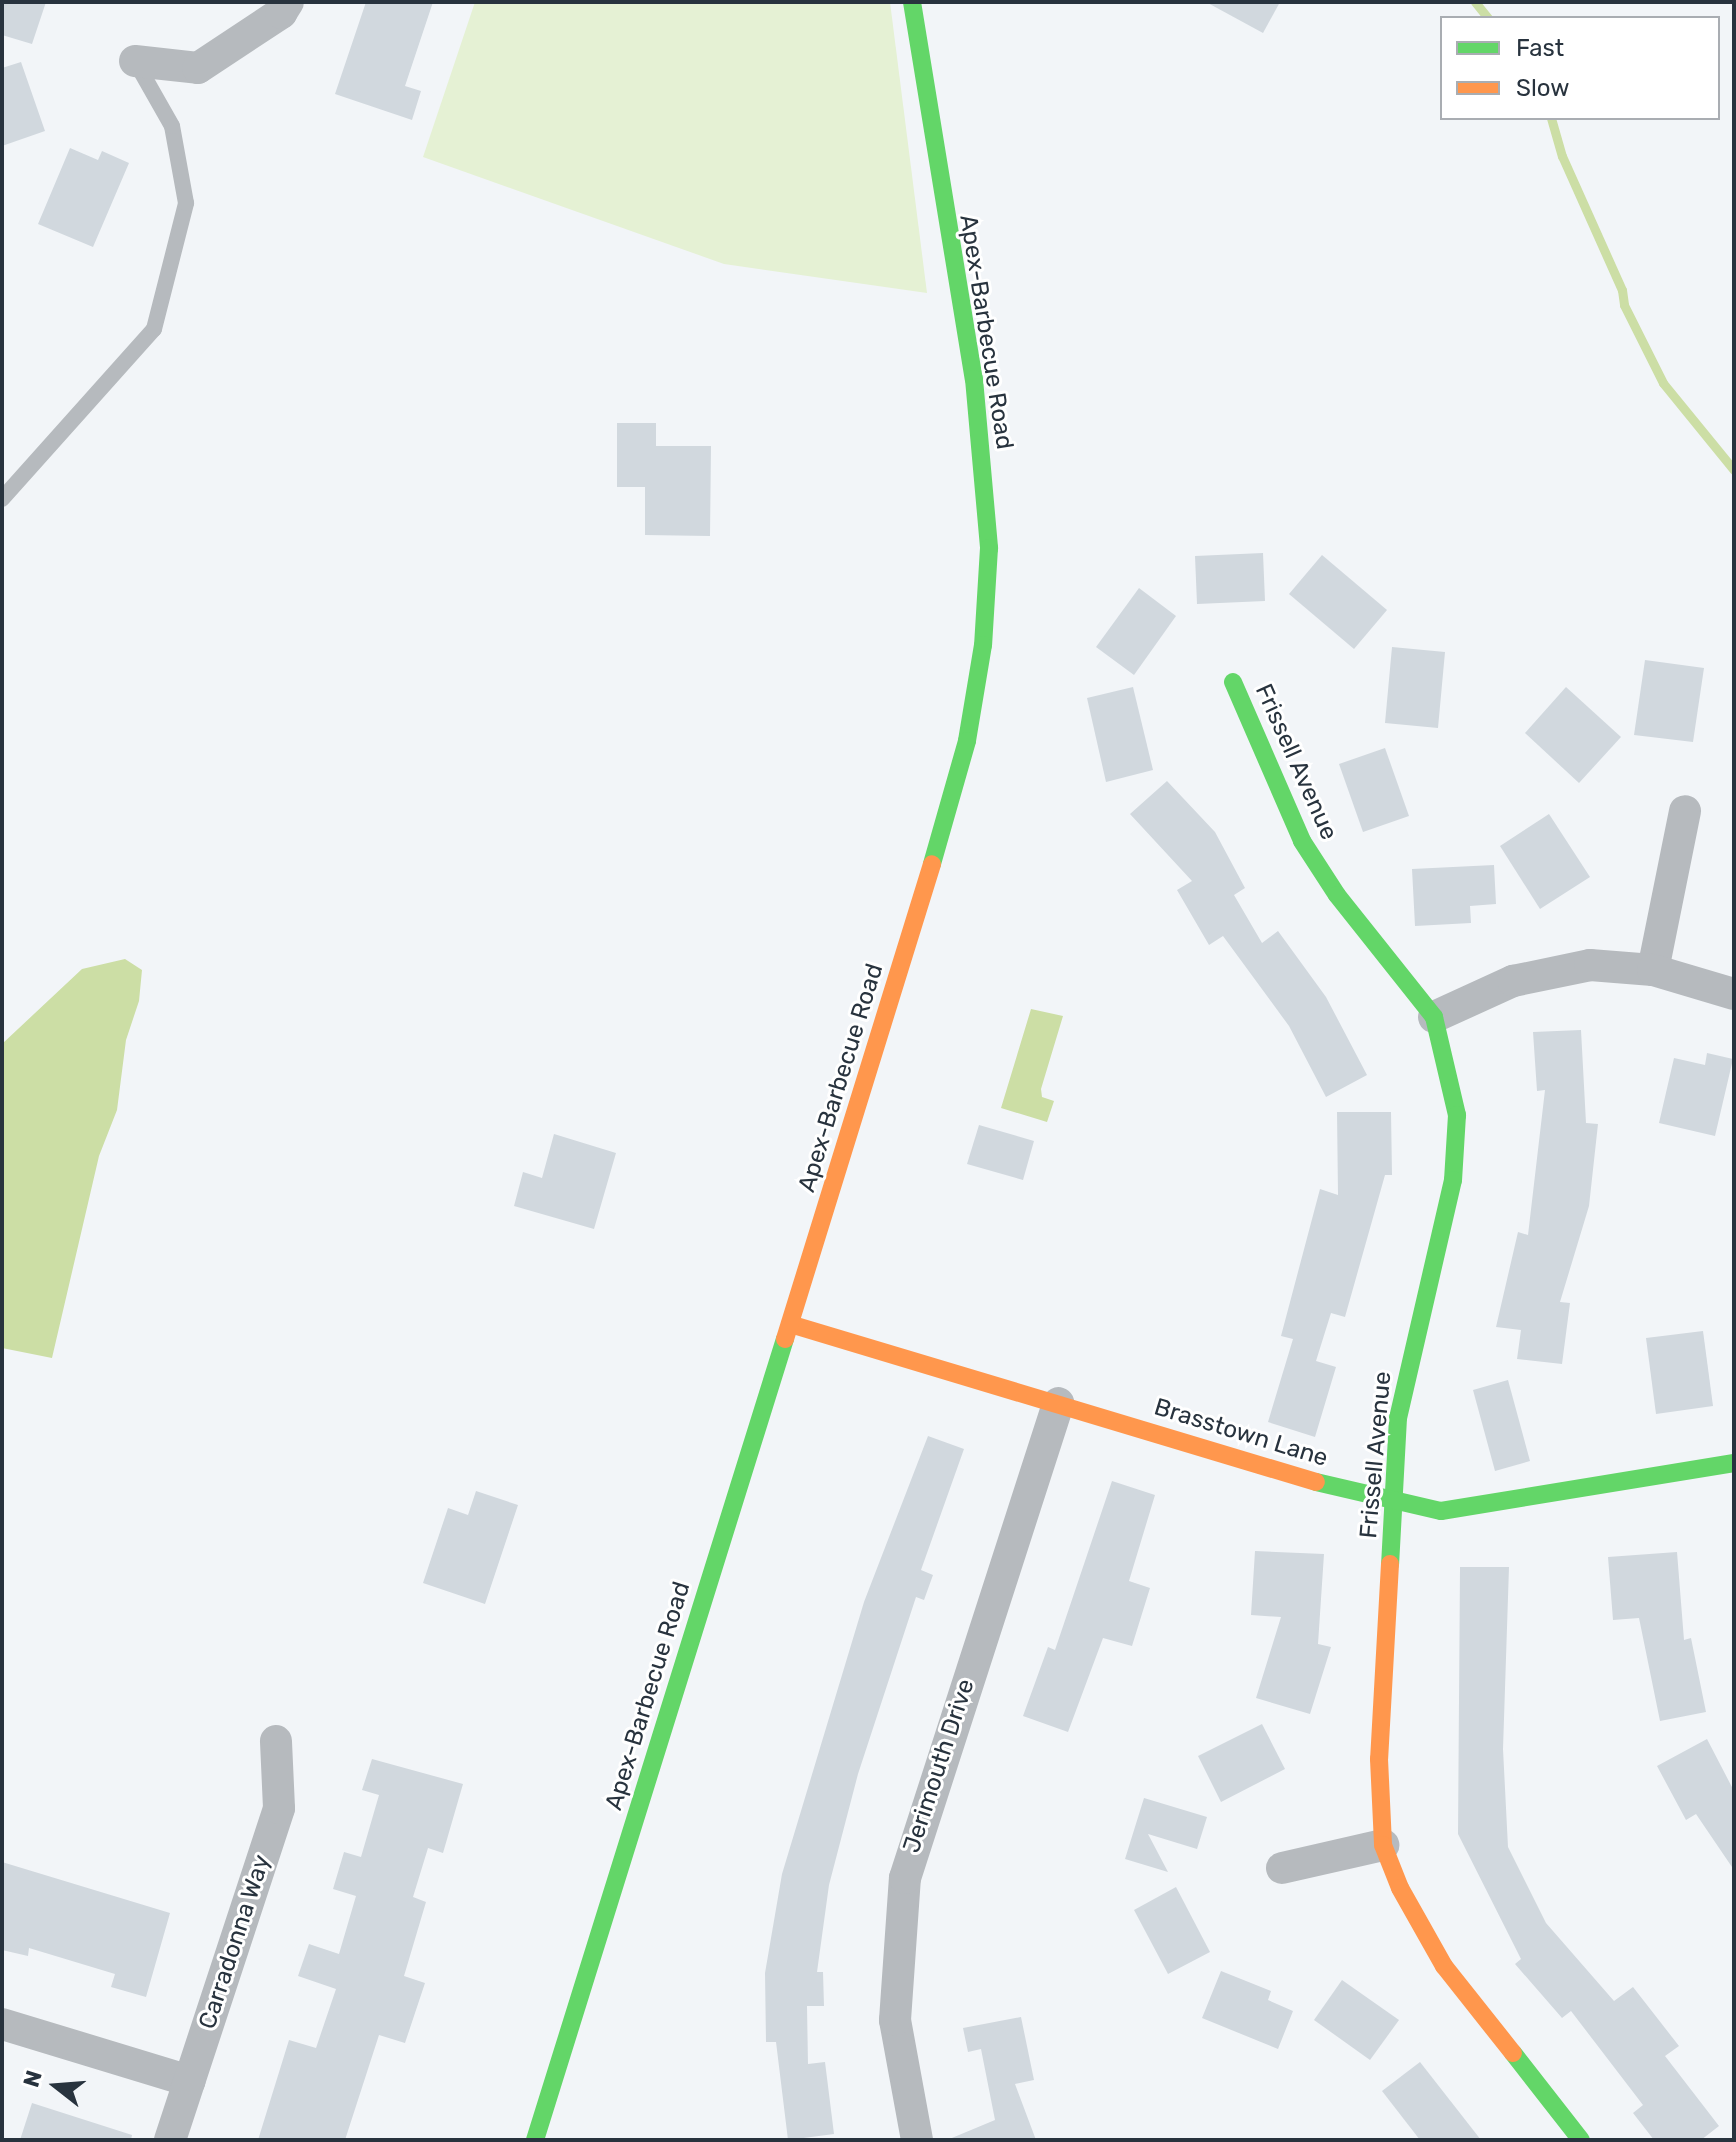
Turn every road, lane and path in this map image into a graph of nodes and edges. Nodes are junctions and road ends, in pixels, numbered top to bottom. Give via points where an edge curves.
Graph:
1 (288, 2) edge
2 (912, 2) edge
3 (135, 61) joint
4 (2, 499) edge
5 (1233, 682) dead end
6 (1685, 811) dead end
7 (1653, 970) junction
8 (1734, 994) edge
9 (1434, 1017) junction
10 (790, 1324) junction
11 (1058, 1403) junction
12 (1734, 1463) edge
13 (1394, 1501) junction
14 (276, 1741) dead end
15 (1383, 1845) junction
16 (1282, 1868) dead end
17 (2, 2024) edge
18 (190, 2081) junction
19 (170, 2140) edge
20 (535, 2140) edge
21 (917, 2140) edge
22 (1581, 2140) edge

1 - 3 street via 281,13 198,68
2 - 10 street, Apex-Barbecue Road via 974,379 989,548 983,645 963,755
3 - 4 lane via 172,126 186,203 154,329
5 - 9 street, Frissell Avenue via 1302,841 1337,895
6 - 7 street
7 - 8 street
7 - 9 street via 1590,965 1548,972 1513,981
9 - 13 street, Frissell Avenue via 1451,1077 1456,1149 1406,1370
10 - 11 street, Brasstown Lane
10 - 20 street, Apex-Barbecue Road
11 - 13 street, Brasstown Lane
11 - 21 street, Jerimouth Drive via 905,1878 895,2020
12 - 13 street, Brasstown Lane via 1468,1510 1441,1511
13 - 15 street, Frissell Avenue via 1379,1759
14 - 18 street, Carradonna Way via 279,1808
15 - 16 street
15 - 22 street, Frissell Avenue via 1400,1888 1444,1966
17 - 18 street
18 - 19 street, Carradonna Way

